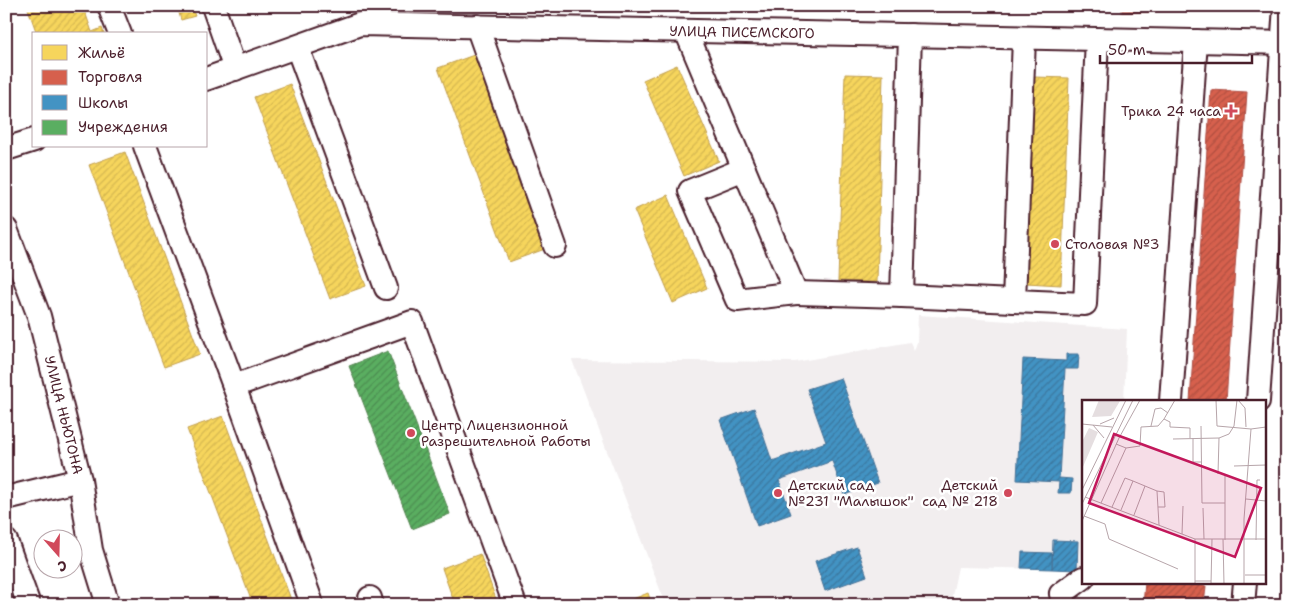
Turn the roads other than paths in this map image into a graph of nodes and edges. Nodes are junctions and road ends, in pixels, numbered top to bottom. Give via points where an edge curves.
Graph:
1 (109, 6) edge
2 (213, 6) edge
3 (1284, 6) edge
4 (357, 15) edge
5 (477, 26) junction
6 (686, 31) junction
7 (119, 32) edge
8 (910, 35) junction
9 (1024, 38) junction
10 (1097, 39) junction
11 (1196, 41) junction
12 (1285, 43) edge
13 (297, 47) junction
14 (235, 69) junction
15 (208, 78) edge
16 (32, 141) edge
17 (146, 148) edge
18 (6, 149) edge
19 (744, 168) junction
20 (6, 229) edge
21 (555, 246) dead end
22 (386, 288) dead end
23 (796, 293) junction
24 (902, 296) junction
25 (1014, 301) junction
26 (234, 386) junction
27 (1171, 400) edge
28 (1258, 400) edge
29 (80, 480) junction
30 (6, 498) edge
31 (6, 541) edge
32 (1082, 579) edge
33 (1245, 584) edge
34 (311, 601) dead end
35 (29, 605) edge
36 (108, 605) edge
37 (515, 605) edge
38 (1064, 605) edge
39 (1243, 605) edge

1 - 7 street
2 - 14 street
3 - 12 street
4 - 5 street, УЛИЦА ПИСЕМСКОГО
4 - 13 street, УЛИЦА ПИСЕМСКОГО
5 - 6 street, УЛИЦА ПИСЕМСКОГО
5 - 21 street
6 - 8 street, УЛИЦА ПИСЕМСКОГО
6 - 19 street
8 - 9 street, УЛИЦА ПИСЕМСКОГО
8 - 24 street
9 - 10 street, УЛИЦА ПИСЕМСКОГО
9 - 25 street
10 - 11 street, УЛИЦА ПИСЕМСКОГО
10 - 25 street via 1085,304
11 - 12 street, УЛИЦА ПИСЕМСКОГО
11 - 27 street
12 - 28 street
13 - 14 street, УЛИЦА ПИСЕМСКОГО
13 - 22 street
14 - 15 street, УЛИЦА ПИСЕМСКОГО
16 - 18 street
17 - 26 street
19 - 23 street
19 - 23 street via 690,191 737,300
20 - 29 street, УЛИЦА НЬЮТОНА via 39,316
23 - 24 street
24 - 25 street
26 - 34 street
26 - 37 street via 412,322
29 - 30 street
29 - 36 street, УЛИЦА НЬЮТОНА via 91,550
31 - 35 street
32 - 38 street via 1060,594
33 - 39 street

